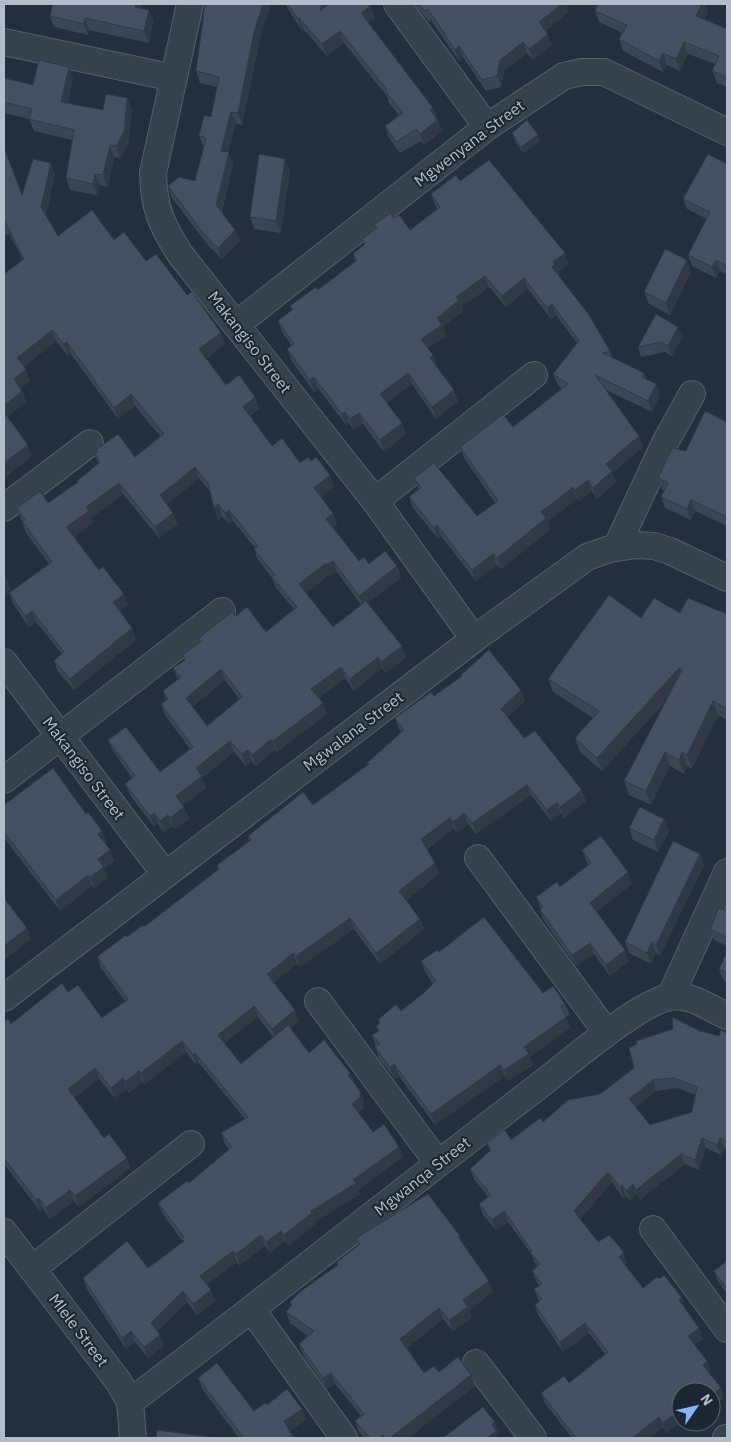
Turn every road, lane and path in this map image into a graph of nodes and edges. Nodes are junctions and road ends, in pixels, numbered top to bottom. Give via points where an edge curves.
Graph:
1 (190, 4) edge
2 (397, 4) edge
3 (4, 42) edge
4 (174, 78) junction
5 (486, 127) junction
6 (727, 132) edge
7 (237, 324) junction
8 (534, 375) dead end
9 (692, 394) dead end
10 (90, 443) dead end
11 (375, 501) junction
12 (4, 508) edge
13 (616, 548) junction
14 (727, 578) edge
15 (222, 611) dead end
16 (474, 638) junction
17 (4, 662) edge
18 (61, 738) junction
19 (4, 780) edge
20 (478, 858) dead end
21 (727, 872) edge
22 (165, 874) junction
23 (670, 997) junction
24 (4, 998) edge
25 (318, 1001) dead end
26 (727, 1016) edge
27 (608, 1033) junction
28 (191, 1144) dead end
29 (438, 1162) junction
30 (653, 1229) dead end
31 (4, 1232) edge
32 (32, 1269) junction
33 (252, 1310) junction
34 (727, 1329) edge
35 (476, 1363) dead end
36 (130, 1402) junction
37 (133, 1438) edge
38 (344, 1438) edge
39 (533, 1438) edge

1 - 4 street, Makangiso Street
2 - 5 street
3 - 4 street
4 - 7 street, Makangiso Street via 153,173 154,196 161,224 180,254
5 - 6 street, Mgwenyana Street via 564,76 604,72
5 - 7 street, Mgwenyana Street
7 - 11 street, Makangiso Street
8 - 11 street
9 - 13 street via 666,441
10 - 12 street
11 - 16 street, Makangiso Street
13 - 14 street, Mgwalana Street via 654,546
13 - 16 street, Mgwalana Street via 587,557
15 - 18 street
16 - 22 street, Mgwalana Street
17 - 18 street, Makangiso Street
18 - 19 street
18 - 22 street, Makangiso Street
20 - 27 street
21 - 23 street
22 - 24 street, Mgwalana Street
23 - 26 street via 690,998
23 - 27 street, Mgwanqa Street via 651,1004
25 - 29 street
27 - 29 street, Mgwanqa Street
28 - 32 street
29 - 33 street, Mgwanqa Street
30 - 34 street
31 - 32 street, Mlele Street
32 - 36 street, Mlele Street via 118,1381
33 - 36 street, Mgwanqa Street
33 - 38 street
35 - 39 street
36 - 37 street, Mlele Street

